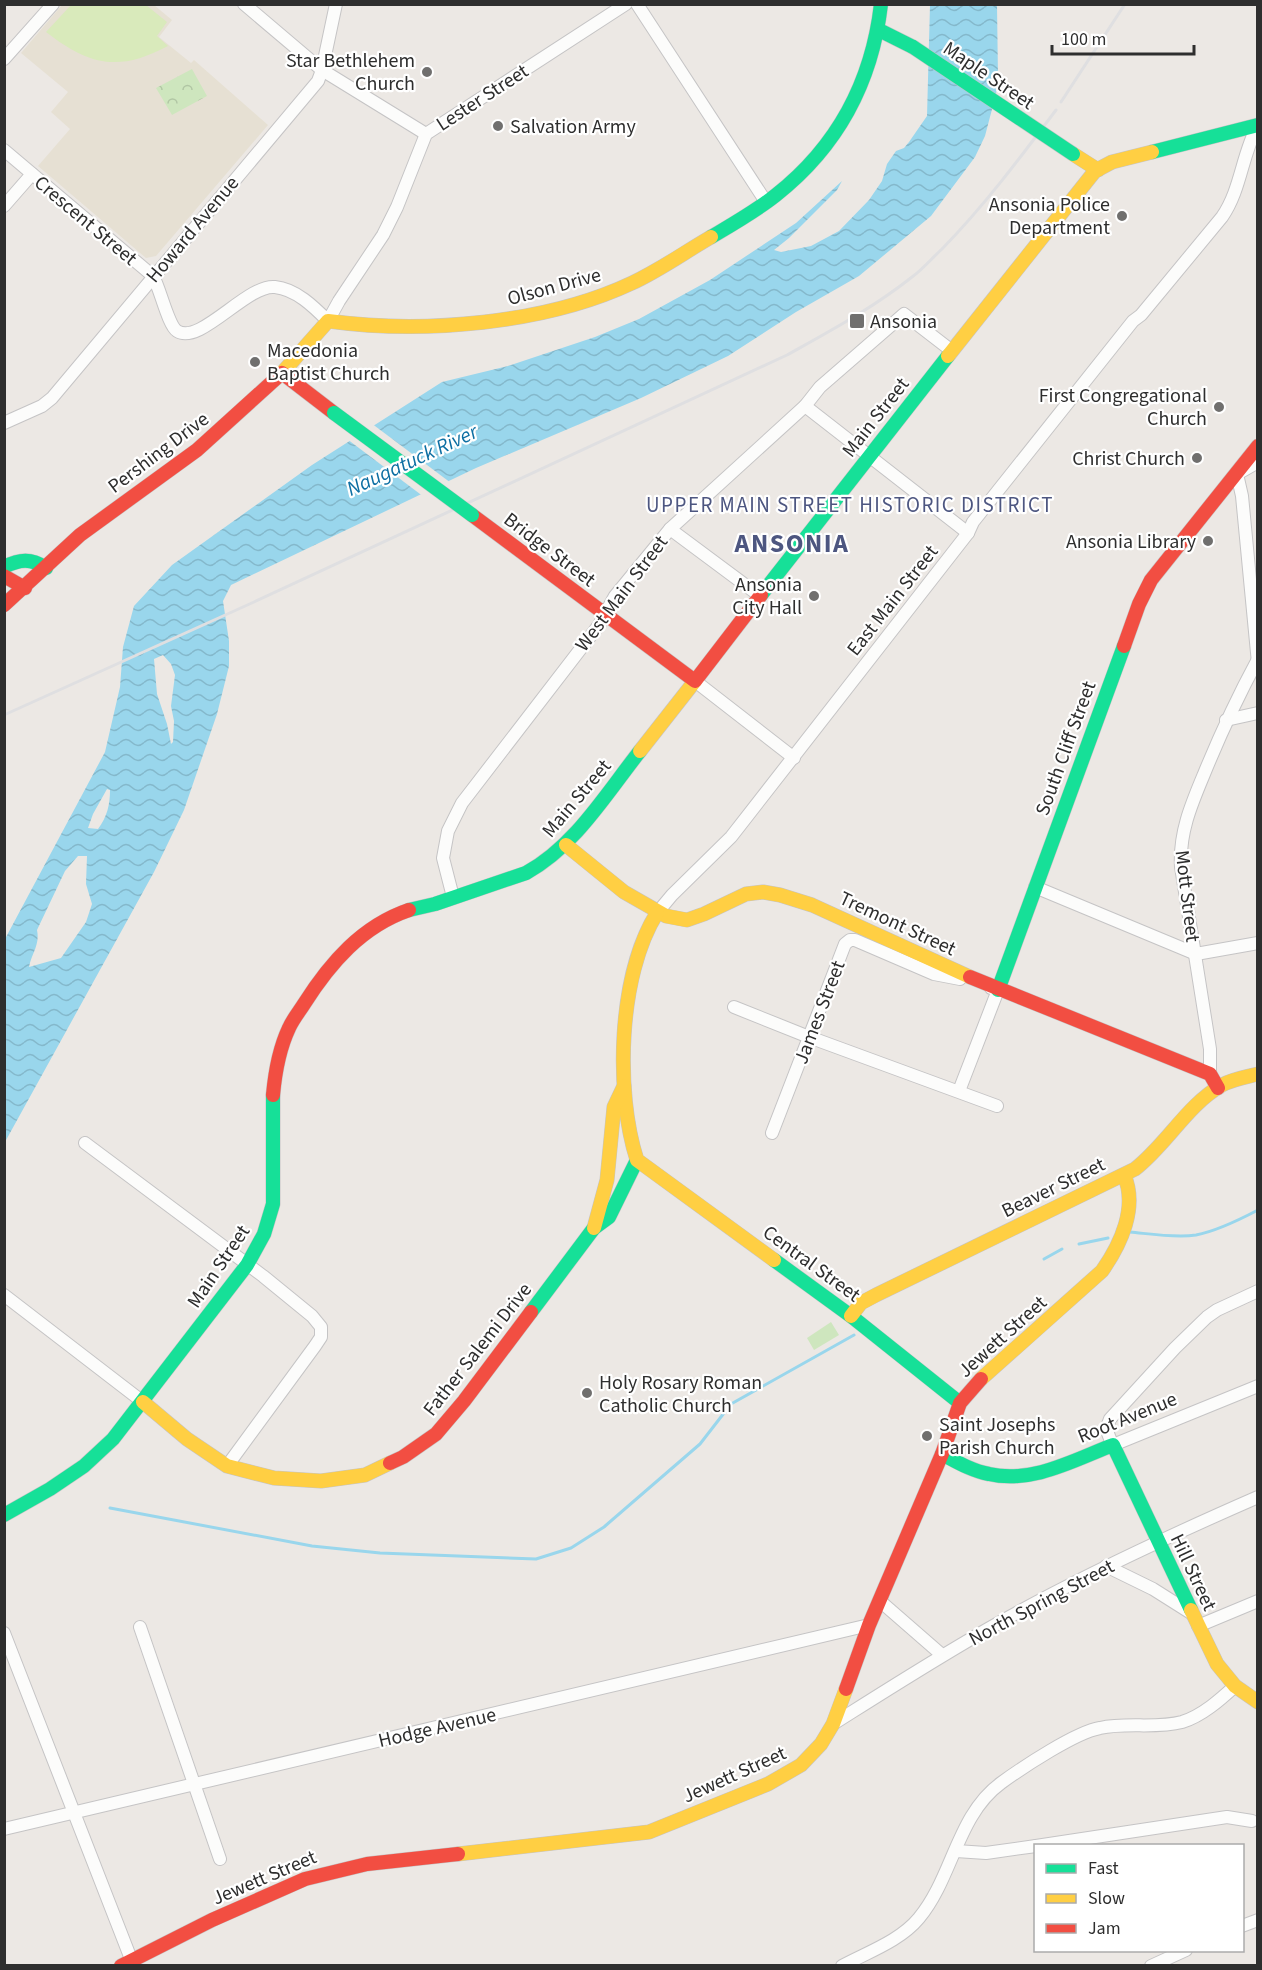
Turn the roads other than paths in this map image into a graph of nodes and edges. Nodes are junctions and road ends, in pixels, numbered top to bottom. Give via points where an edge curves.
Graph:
1 (52, 4) edge
2 (244, 4) edge
3 (336, 4) edge
4 (626, 4) edge
5 (637, 4) edge
6 (881, 4) edge
7 (879, 30) junction
8 (4, 59) edge
9 (322, 70) junction
10 (1257, 125) edge
11 (426, 134) junction
12 (4, 150) edge
13 (1098, 170) junction
14 (32, 174) junction
15 (766, 202) junction
16 (4, 206) edge
17 (153, 276) junction
18 (328, 321) junction
19 (952, 351) junction
20 (282, 373) junction
21 (805, 406) junction
22 (4, 423) edge
23 (1257, 446) edge
24 (869, 456) junction
25 (1257, 462) edge
26 (1237, 474) junction
27 (670, 529) junction
28 (968, 533) junction
29 (4, 567) edge
30 (46, 568) junction
31 (4, 576) edge
32 (25, 588) junction
33 (1254, 592) edge
34 (760, 596) junction
35 (4, 605) edge
36 (605, 615) junction
37 (1257, 662) edge
38 (695, 681) junction
39 (1257, 713) edge
40 (1226, 720) junction
41 (794, 758) junction
42 (566, 845) junction
43 (1035, 887) junction
44 (453, 897) junction
45 (657, 913) junction
46 (1257, 943) edge
47 (1196, 954) junction
48 (998, 990) junction
49 (734, 1007) dead end
50 (809, 1037) junction
51 (1210, 1074) junction
52 (1257, 1074) edge
53 (625, 1085) junction
54 (1218, 1088) junction
55 (959, 1090) junction
56 (997, 1106) dead end
57 (772, 1133) dead end
58 (85, 1143) dead end
59 (638, 1160) junction
60 (1124, 1175) junction
61 (607, 1180) junction
62 (594, 1228) junction
63 (247, 1266) junction
64 (1257, 1291) edge
65 (4, 1295) edge
66 (851, 1316) junction
67 (1257, 1386) edge
68 (143, 1402) junction
69 (960, 1403) junction
70 (1113, 1445) junction
71 (942, 1454) junction
72 (226, 1466) junction
73 (1257, 1497) edge
74 (4, 1515) edge
75 (1158, 1540) junction
76 (1106, 1566) junction
77 (880, 1601) junction
78 (1257, 1601) edge
79 (1191, 1613) junction
80 (869, 1625) junction
81 (1198, 1626) junction
82 (140, 1627) dead end
83 (4, 1633) edge
84 (942, 1655) junction
85 (1235, 1686) junction
86 (1257, 1702) edge
87 (833, 1724) junction
88 (194, 1785) junction
89 (74, 1812) junction
90 (1252, 1821) dead end
91 (4, 1829) edge
92 (1049, 1844) edge
93 (1034, 1846) edge
94 (956, 1851) junction
95 (220, 1859) dead end
96 (1181, 1952) edge
97 (126, 1962) edge
98 (842, 1965) edge
99 (1151, 1965) edge

1 - 8 street
2 - 9 street
3 - 9 street, Howard Avenue
4 - 11 street, Lester Street
5 - 15 street
6 - 7 main road
7 - 13 main road, Maple Street, bridge via 913,47
7 - 15 main road, Olson Drive via 872,60 837,130 807,167
9 - 11 street
9 - 17 street, Howard Avenue via 318,81
10 - 13 main road, Main Street via 1112,162
10 - 28 street, East Main Street via 1227,209 1133,321
11 - 18 street, Lester Street via 383,235
12 - 14 street, Crescent Street
13 - 19 main road, Main Street
14 - 16 street
14 - 17 street, Crescent Street
15 - 18 main road, Olson Drive via 642,278 540,314 433,325
17 - 18 street, Crescent Street via 172,326 184,333 204,327 253,293 271,287 294,293
17 - 22 street, Howard Avenue via 52,398
18 - 20 main road, Pershing Drive
19 - 21 street, West Main Street via 904,314 820,387
19 - 24 main road, Main Street
20 - 30 main road, Pershing Drive via 198,450 80,535
20 - 36 main road, Bridge Street, bridge
21 - 24 street
21 - 27 street, West Main Street
23 - 26 main road, South Cliff Street
24 - 28 street
24 - 34 main road, Main Street
25 - 26 street
26 - 33 street
26 - 43 main road, South Cliff Street via 1151,580 1139,604
27 - 34 street
27 - 36 street, West Main Street via 615,596
28 - 41 street, East Main Street
29 - 30 main road via 27,559
30 - 32 main road, Pershing Drive
31 - 32 main road
32 - 35 main road, Pershing Drive
33 - 37 street
34 - 38 main road, Main Street
36 - 38 main road, Bridge Street
36 - 44 street, West Main Street via 462,803 448,831 443,858
37 - 40 street, Mott Street
38 - 41 street, Bridge Street
38 - 42 main road, Main Street
39 - 40 street
40 - 47 street, Mott Street via 1185,820 1179,848
41 - 45 street, East Main Street via 732,837
42 - 44 main road, Main Street via 526,873
42 - 45 main road, Tremont Street
43 - 47 street
43 - 48 main road, South Cliff Street
44 - 63 main road, Main Street via 406,910 372,927 353,942 320,978 289,1028 272,1083 273,1204 264,1234
45 - 48 main road, Tremont Street via 678,920 691,918 746,894 781,893
45 - 53 main road, East Main Street via 634,967 625,1044
46 - 47 street
47 - 51 street, Mott Street
48 - 50 street, James Street via 934,974 850,940 845,944
48 - 51 main road, Tremont Street
48 - 55 street, South Cliff Street
49 - 50 street
50 - 55 street
50 - 57 street, James Street
51 - 54 main road
52 - 54 main road, Beaver Street
53 - 59 main road, East Main Street via 629,1136
53 - 61 main road, East Main Street via 614,1107
54 - 60 main road, Beaver Street via 1150,1157
55 - 56 street
58 - 63 street
59 - 61 main road
59 - 62 main road, Father Salemi Drive via 609,1217
59 - 66 main road, Central Street
60 - 66 main road, Beaver Street via 876,1295 861,1303
60 - 69 main road, Jewett Street via 1130,1204 1102,1271 982,1377
61 - 62 main road, Father Salemi Drive
62 - 72 main road, Father Salemi Drive via 464,1401 436,1434 403,1457 364,1474 321,1481 274,1478
63 - 68 main road, Main Street
63 - 72 street via 312,1316 321,1327 321,1337
64 - 70 street via 1217,1310 1174,1348 1110,1419 1107,1429
65 - 68 street
66 - 69 main road, Central Street
67 - 70 street, Root Avenue
68 - 72 main road, Father Salemi Drive via 187,1440
68 - 74 main road, Main Street via 113,1439 84,1466
69 - 71 main road, Jewett Street
70 - 71 main road, Root Avenue via 1016,1478 987,1475
70 - 75 main road, Hill Street
71 - 77 main road, Jewett Street
73 - 75 street, North Spring Street
75 - 76 street, North Spring Street
75 - 79 main road, Hill Street
76 - 79 street
76 - 84 street, North Spring Street
77 - 80 main road, Jewett Street
77 - 84 street
78 - 81 street
79 - 81 main road, Hill Street
80 - 87 main road, Jewett Street
80 - 88 street, Hodge Avenue
81 - 85 main road, Hill Street via 1217,1664
82 - 88 street
83 - 89 street
84 - 87 street, North Spring Street
85 - 86 main road, Hill Street
85 - 94 street via 1182,1722 1100,1728 1069,1740 988,1794 977,1806
87 - 97 main road, Jewett Street via 801,1765 768,1784 650,1832 338,1868 281,1887
88 - 89 street, Hodge Avenue
88 - 95 street
89 - 91 street, Hodge Avenue
89 - 97 street
90 - 92 street via 1227,1817
93 - 94 street via 986,1853
94 - 98 street via 918,1920 893,1939
96 - 99 street

